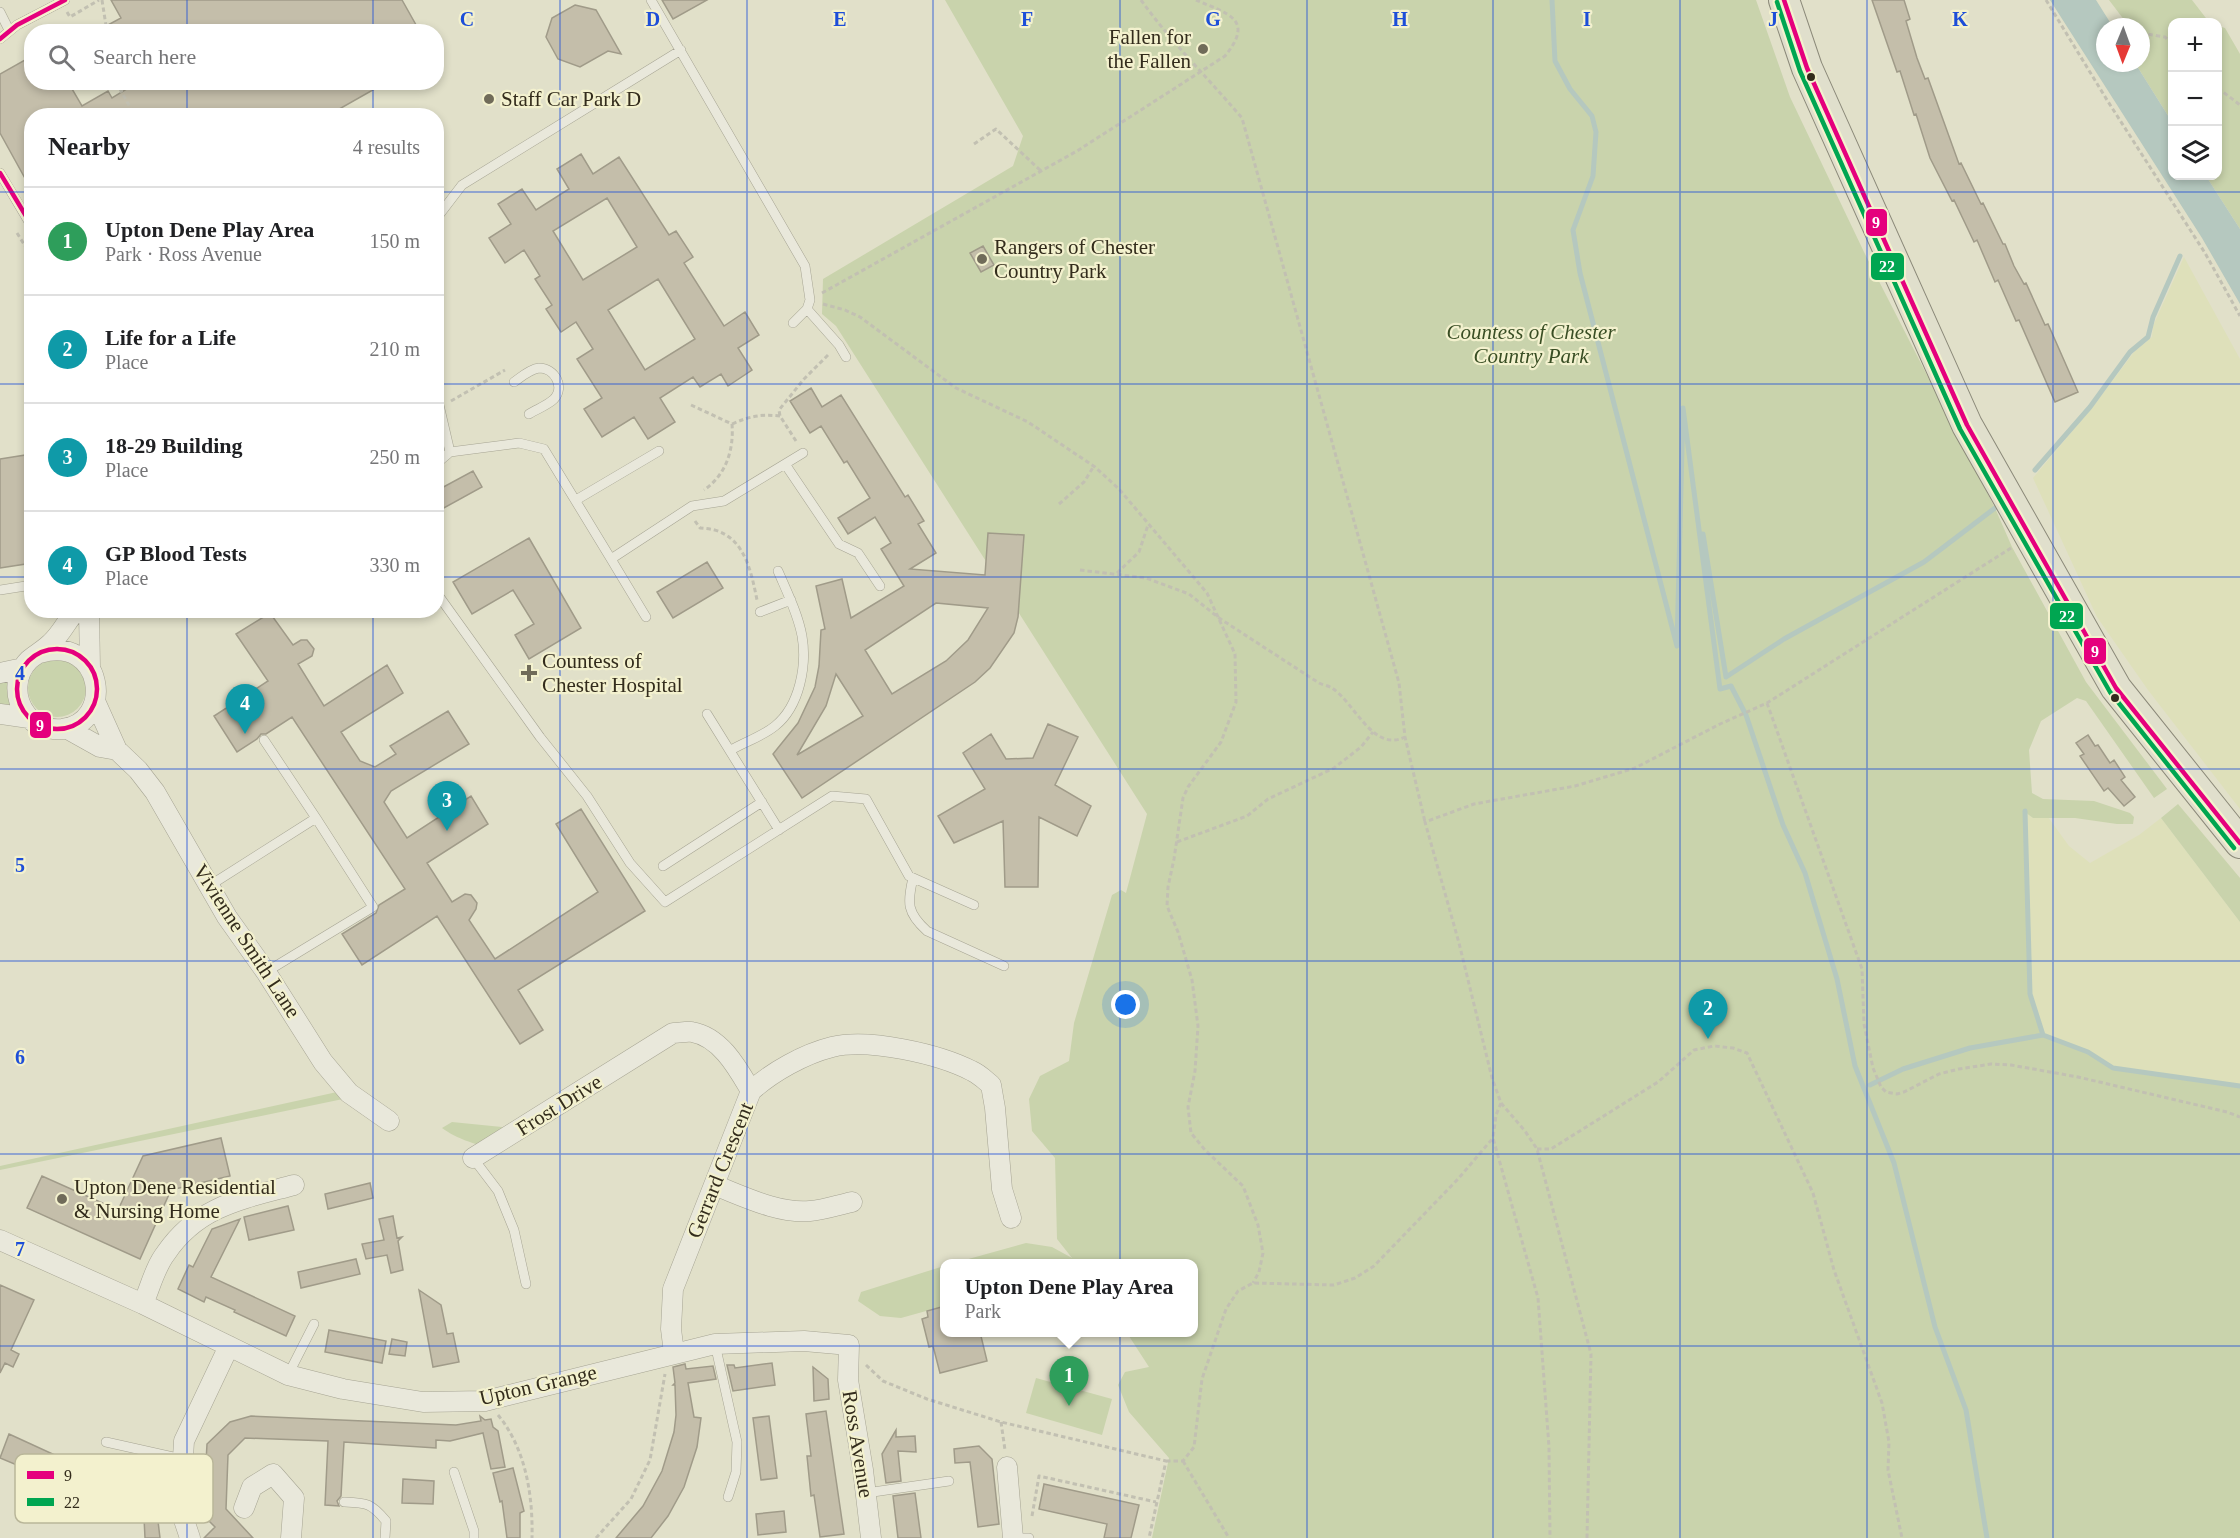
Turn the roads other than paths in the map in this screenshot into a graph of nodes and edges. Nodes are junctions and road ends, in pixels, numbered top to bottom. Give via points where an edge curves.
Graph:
1 (65, 0) edge
2 (651, 0) edge
3 (1784, 0) edge
4 (0, 12) edge
5 (9, 30) junction
6 (0, 39) edge
7 (681, 50) junction
8 (0, 173) edge
9 (444, 209) edge
10 (24, 213) edge
11 (809, 304) junction
12 (793, 323) dead end
13 (846, 357) dead end
14 (514, 382) dead end
15 (529, 414) dead end
16 (444, 422) edge
17 (659, 451) dead end
18 (450, 452) junction
19 (803, 453) road end
20 (444, 457) edge
21 (785, 464) junction
22 (576, 500) junction
23 (611, 559) junction
24 (778, 571) dead end
25 (24, 586) edge
26 (880, 586) dead end
27 (0, 590) edge
28 (790, 600) junction
29 (444, 603) edge
30 (760, 612) dead end
31 (646, 617) dead end
32 (70, 618) edge
33 (89, 618) edge
34 (40, 653) junction
35 (23, 668) junction
36 (90, 668) junction
37 (0, 673) edge
38 (95, 701) junction
39 (0, 714) edge
40 (707, 714) dead end
41 (29, 718) junction
42 (66, 728) junction
43 (264, 740) dead end
44 (117, 750) junction
45 (731, 750) junction
46 (762, 802) junction
47 (316, 818) junction
48 (778, 830) junction
49 (2240, 843) edge
50 (663, 866) dead end
51 (913, 878) junction
52 (209, 886) junction
53 (974, 905) dead end
54 (1004, 966) dead end
55 (266, 972) junction
56 (751, 1091) junction
57 (389, 1121) dead end
58 (473, 1158) joint
59 (294, 1185) dead end
60 (714, 1185) junction
61 (852, 1202) dead end
62 (1011, 1218) dead end
63 (0, 1240) edge
64 (526, 1284) dead end
65 (143, 1304) junction
66 (314, 1324) dead end
67 (715, 1344) junction
68 (229, 1346) junction
69 (850, 1349) joint
70 (671, 1354) junction
71 (288, 1375) junction
72 (106, 1442) dead end
73 (160, 1454) edge
74 (183, 1454) edge
75 (1007, 1467) road end
76 (454, 1472) dead end
77 (949, 1481) dead end
78 (866, 1493) junction
79 (728, 1497) dead end
80 (344, 1502) dead end
81 (243, 1508) dead end
82 (185, 1523) edge
83 (190, 1538) edge
84 (291, 1538) edge
85 (385, 1538) edge
86 (474, 1538) edge
87 (871, 1538) edge
88 (1013, 1538) edge

1 - 5 lane
2 - 7 lane
3 - 49 main road via 1807,68 1967,425 2116,688
4 - 5 lane
5 - 6 lane
7 - 9 lane via 462,185
7 - 11 lane via 805,266
8 - 10 lane
11 - 12 lane
11 - 13 lane
14 - 15 lane via 540,368 556,376 559,388 554,399
16 - 18 lane
17 - 22 lane
18 - 20 lane
18 - 22 lane via 519,443 544,449
19 - 21 lane
21 - 23 lane via 723,501 692,506
21 - 26 lane via 840,544 858,553
22 - 23 lane
23 - 31 lane
24 - 28 lane
25 - 27 lane
28 - 30 lane
28 - 45 lane via 802,638 796,697 775,726
29 - 48 lane via 587,796 630,863 665,902
32 - 34 street
33 - 36 street
34 - 35 street
34 - 36 street via 73,653
35 - 37 street
35 - 41 street via 17,694
36 - 38 street via 97,690
38 - 42 street via 79,723
38 - 44 street, Vivienne Smith Lane
39 - 41 street
40 - 45 lane
41 - 42 street via 40,726
42 - 44 street, Vivienne Smith Lane via 100,747
43 - 47 lane
44 - 52 street, Vivienne Smith Lane via 155,792
45 - 46 lane
46 - 48 lane
46 - 50 lane
47 - 52 lane
47 - 55 lane via 373,907
48 - 51 lane via 832,796 866,799
51 - 53 lane
51 - 54 lane via 908,897 918,923 927,931
52 - 55 street, Vivienne Smith Lane
55 - 57 street, Vivienne Smith Lane via 337,1080
56 - 58 street, Frost Drive via 735,1063 709,1038 692,1032 674,1033
56 - 60 street, Gerrard Crescent
56 - 62 street, Gerrard Crescent via 802,1059 833,1047 865,1045 907,1050 948,1060 975,1072 991,1085 1002,1189
58 - 64 lane, Frost Drive via 498,1191 514,1230
59 - 65 street via 217,1208 187,1228 165,1254
60 - 61 street via 788,1210 809,1211
60 - 70 street, Gerrard Crescent via 673,1289
63 - 65 street, Upton Grange
65 - 68 street, Upton Grange
66 - 71 lane
67 - 69 street, Upton Grange via 804,1341 849,1345
67 - 70 street, Upton Grange
67 - 79 lane via 737,1442 736,1472
68 - 71 street, Upton Grange
68 - 74 street via 184,1441
69 - 78 street, Ross Avenue via 848,1380
70 - 71 street, Upton Grange via 485,1401 423,1402
72 - 73 lane
75 - 88 street
76 - 86 lane
77 - 78 lane
78 - 87 street, Ross Avenue
80 - 85 lane via 366,1503 375,1508 386,1521
81 - 84 street via 252,1487 273,1474 294,1498
82 - 83 street

